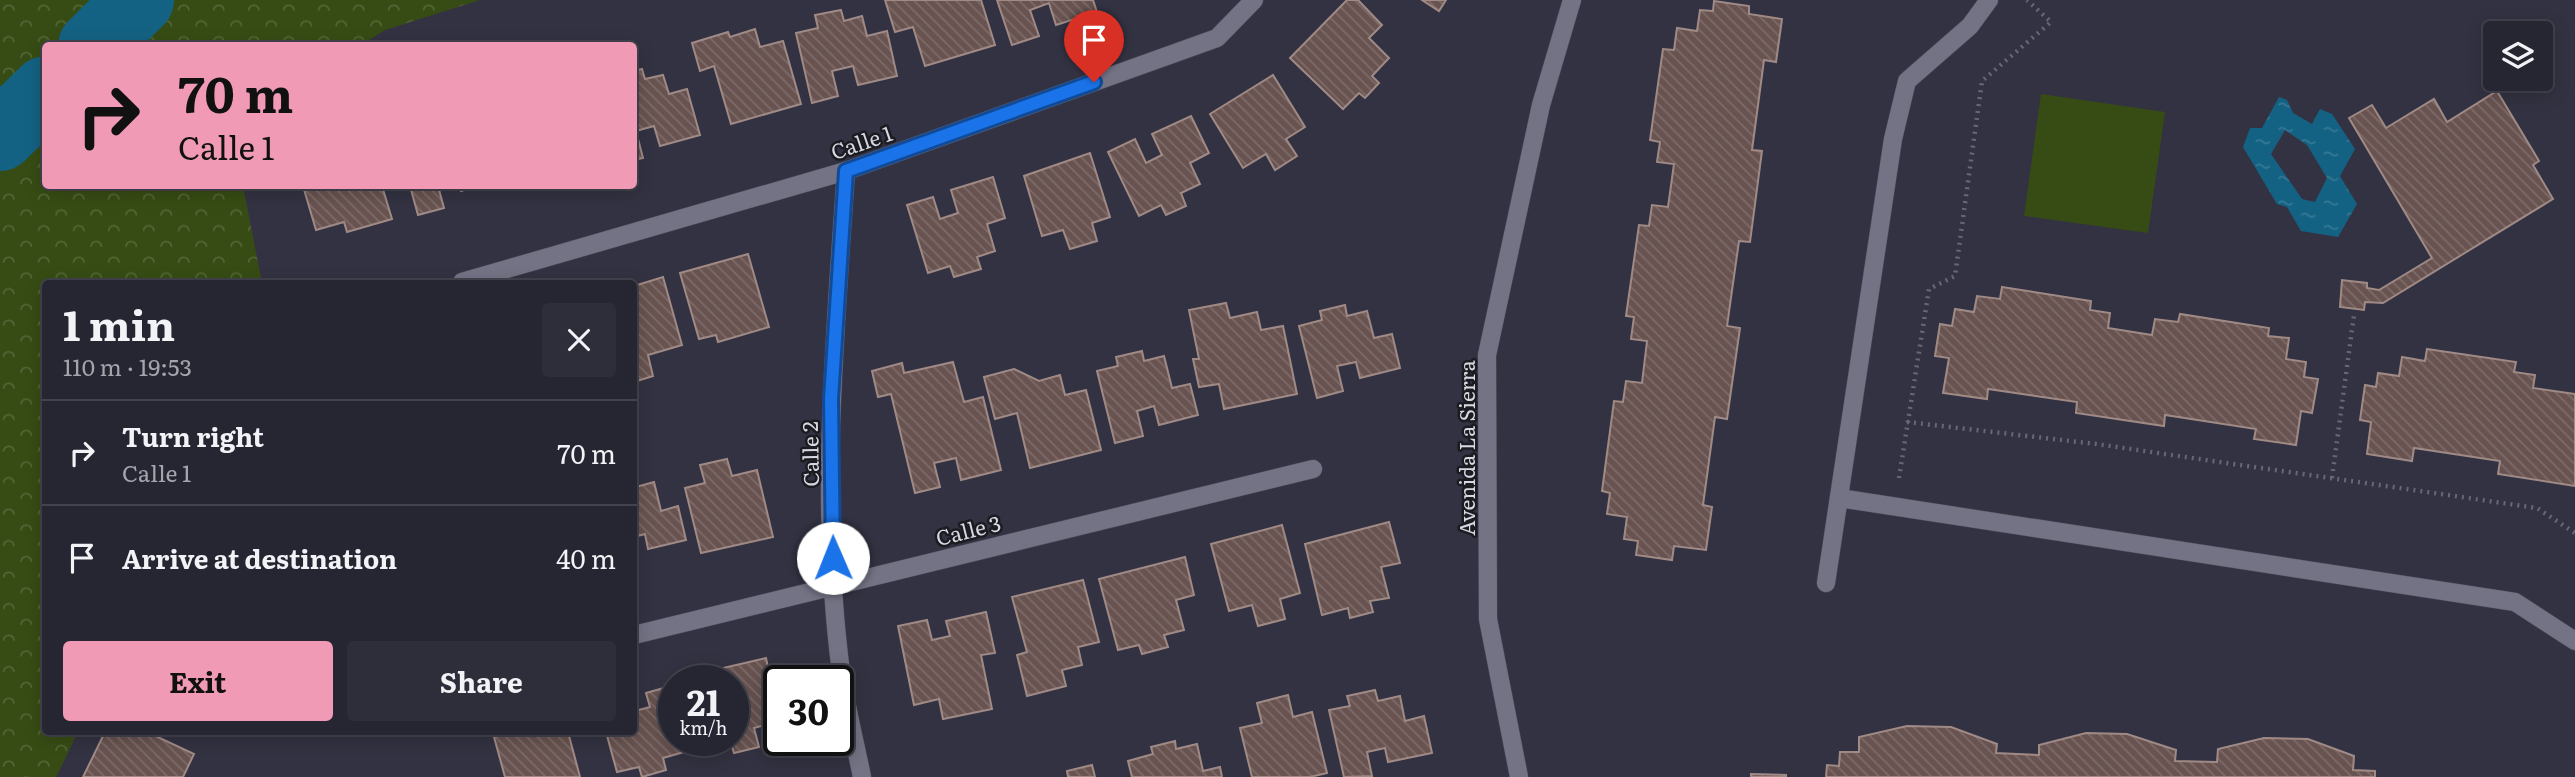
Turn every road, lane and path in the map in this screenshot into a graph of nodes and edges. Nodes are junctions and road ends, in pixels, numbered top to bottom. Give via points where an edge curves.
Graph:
1 (1254, 0) edge
2 (1572, 0) edge
3 (1989, 0) edge
4 (2027, 0) edge
5 (846, 171) junction
6 (469, 280) edge
7 (2354, 315) dead end
8 (1907, 422) junction
9 (1313, 469) dead end
10 (2332, 478) junction
11 (1839, 498) junction
12 (1894, 507) junction
13 (2575, 533) edge
14 (1826, 583) dead end
15 (833, 585) junction
16 (637, 634) edge
17 (2575, 641) edge
18 (862, 777) edge
19 (1518, 777) edge

1 - 5 street, Calle 1 via 1217,38
2 - 19 street, Avenida La Sierra via 1541,105 1487,355 1488,619
3 - 11 street via 1970,26 1907,80 1893,138
4 - 8 path via 2051,22 1983,81 1955,276 1929,289
5 - 6 street, Calle 1
5 - 15 street, Calle 2 via 831,399
7 - 10 path
8 - 10 path
8 - 12 path
9 - 15 street, Calle 3
10 - 13 path via 2537,508
11 - 12 street
11 - 14 street
12 - 17 street via 2515,602
15 - 16 street, Calle 3
15 - 18 street, Calle 2 via 841,673

